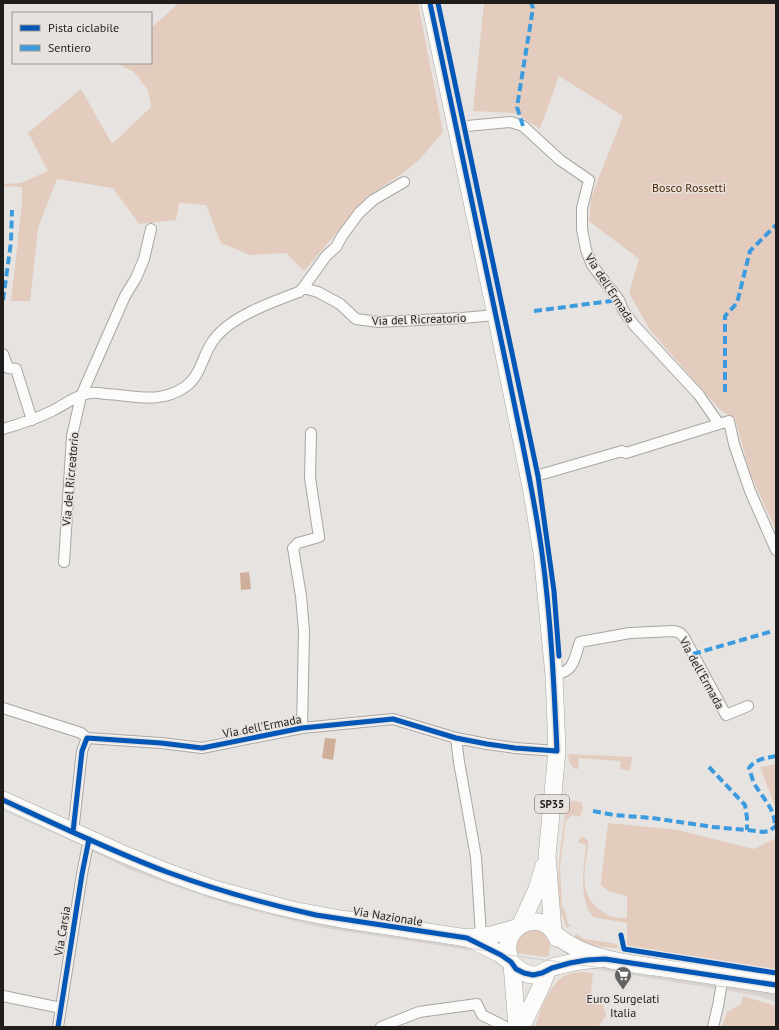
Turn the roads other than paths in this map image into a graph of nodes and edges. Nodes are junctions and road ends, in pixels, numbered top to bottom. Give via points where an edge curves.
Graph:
1 (430, 3) edge
2 (456, 127) junction
3 (404, 182) dead end
4 (151, 229) dead end
5 (303, 288) junction
6 (496, 315) junction
7 (3, 354) edge
8 (81, 396) junction
9 (32, 420) junction
10 (719, 424) junction
11 (3, 429) edge
12 (311, 433) dead end
13 (529, 478) junction
14 (776, 550) edge
15 (64, 562) dead end
16 (554, 675) junction
17 (748, 706) dead end
18 (3, 708) edge
19 (302, 728) junction
20 (87, 738) junction
21 (456, 738) junction
22 (557, 751) junction
23 (3, 800) edge
24 (73, 832) junction
25 (89, 839) junction
26 (547, 856) junction
27 (518, 927) junction
28 (555, 933) junction
29 (474, 937) junction
30 (605, 959) junction
31 (511, 963) junction
32 (549, 969) junction
33 (723, 977) junction
34 (776, 985) edge
35 (3, 996) edge
36 (61, 1008) junction
37 (58, 1027) edge
38 (381, 1027) edge
39 (506, 1027) edge
40 (517, 1027) edge
41 (522, 1027) edge
42 (712, 1027) edge

1 - 2 main road, SP35
2 - 6 main road, SP35
2 - 10 street, Via dell'Ermada via 511,122 523,126 560,160 589,180 582,208 582,229 592,265 634,324 699,395
3 - 5 street via 373,200 359,213
4 - 8 street, Via del Ricreatorio via 136,278 125,296
5 - 6 street, Via del Ricreatorio via 318,292 340,304 356,320 378,322
5 - 8 street via 227,325 213,341 195,379 173,394 160,398 91,393
6 - 13 main road, SP35
7 - 9 street via 8,368 16,368
8 - 9 street
8 - 15 street, Via del Ricreatorio via 72,436
9 - 11 street
10 - 13 street via 626,454 622,451
10 - 14 street, Via dell'Ermada via 728,421 750,491
12 - 19 street, Via dell'Ermada via 310,478 319,537 298,544 294,548 304,631
13 - 16 main road, SP35 via 542,553
16 - 17 street, Via dell'Ermada via 569,670 580,642 630,633 674,631 684,637 726,715
16 - 22 main road, SP35
18 - 20 street, Via dell'Ermada
19 - 20 street, Via dell'Ermada via 202,748
19 - 21 street, Via dell'Ermada via 393,719
20 - 24 street via 82,751
21 - 22 street, Via dell'Ermada via 515,748
21 - 29 street via 476,857
22 - 26 main road, SP35
23 - 24 main road, Via Nazionale
24 - 25 main road, Via Nazionale
25 - 29 main road, Via Nazionale via 167,872 254,900 316,915
25 - 36 street, Via Carsia
26 - 27 main road, SP35
26 - 28 main road, SP35
27 - 28 main road, Via Nazionale via 539,922 547,925
27 - 29 main road, Via Nazionale via 492,935
27 - 31 main road via 508,940
28 - 30 main road, Via Nazionale via 565,943
28 - 32 main road via 560,950 559,956
29 - 31 main road, Via Nazionale
30 - 32 main road, Via Nazionale via 587,960
30 - 33 main road, Via Nazionale
31 - 32 main road, Via Nazionale via 516,969 533,975
31 - 40 main road
32 - 41 main road
33 - 34 main road, Via Nazionale
33 - 42 street
35 - 36 street
36 - 37 street, Via Carsia
38 - 39 street via 420,1012 477,1004 482,1015

